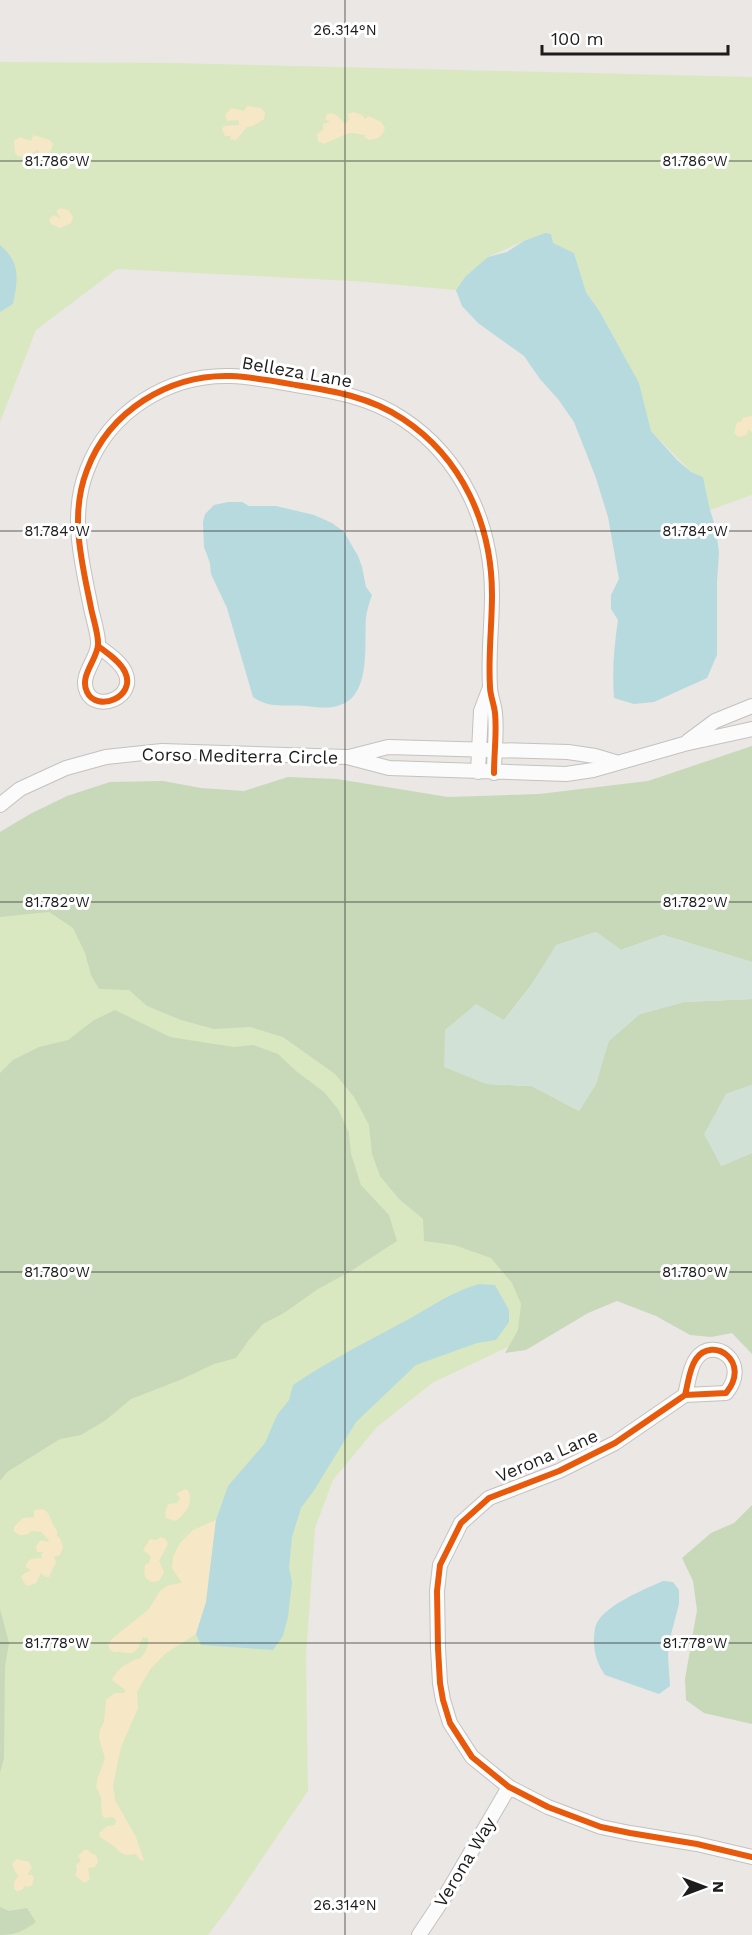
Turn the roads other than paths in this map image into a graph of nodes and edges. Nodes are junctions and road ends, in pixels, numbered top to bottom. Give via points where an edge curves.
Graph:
1 (98, 646) dead end
2 (490, 688) junction
3 (752, 706) edge
4 (752, 729) edge
5 (684, 744) junction
6 (479, 750) junction
7 (494, 750) junction
8 (347, 757) junction
9 (615, 762) junction
10 (478, 772) junction
11 (494, 772) junction
12 (0, 805) edge
13 (685, 1395) dead end
14 (509, 1787) junction
15 (752, 1857) edge
16 (419, 1935) edge

1 - 2 street, Belleza Lane via 77,527 81,489 93,454 115,423 154,393 201,378 246,377 342,393 371,402 403,419 443,454 474,503 487,542 492,592
2 - 6 street, Belleza Lane via 481,711
2 - 7 street, Belleza Lane via 495,714
3 - 5 street via 715,721
4 - 5 street, Corso Mediterra Circle
5 - 9 street, Corso Mediterra Circle
6 - 7 street, Corso Mediterra Circle
6 - 8 street, Corso Mediterra Circle via 388,747
6 - 10 street, Belleza Lane
7 - 9 street, Corso Mediterra Circle via 568,752
7 - 11 street, Belleza Lane
8 - 10 street, Corso Mediterra Circle via 388,768
8 - 12 street, Corso Mediterra Circle via 162,751 106,757 66,768 20,789
9 - 11 street, Corso Mediterra Circle via 566,774
10 - 11 street, Corso Mediterra Circle
13 - 14 street, Verona Lane via 615,1443 559,1471 489,1498 461,1524 444,1556 438,1591 443,1700 450,1723 472,1756
14 - 15 street, Verona Lane via 601,1827
14 - 16 street, Verona Way

